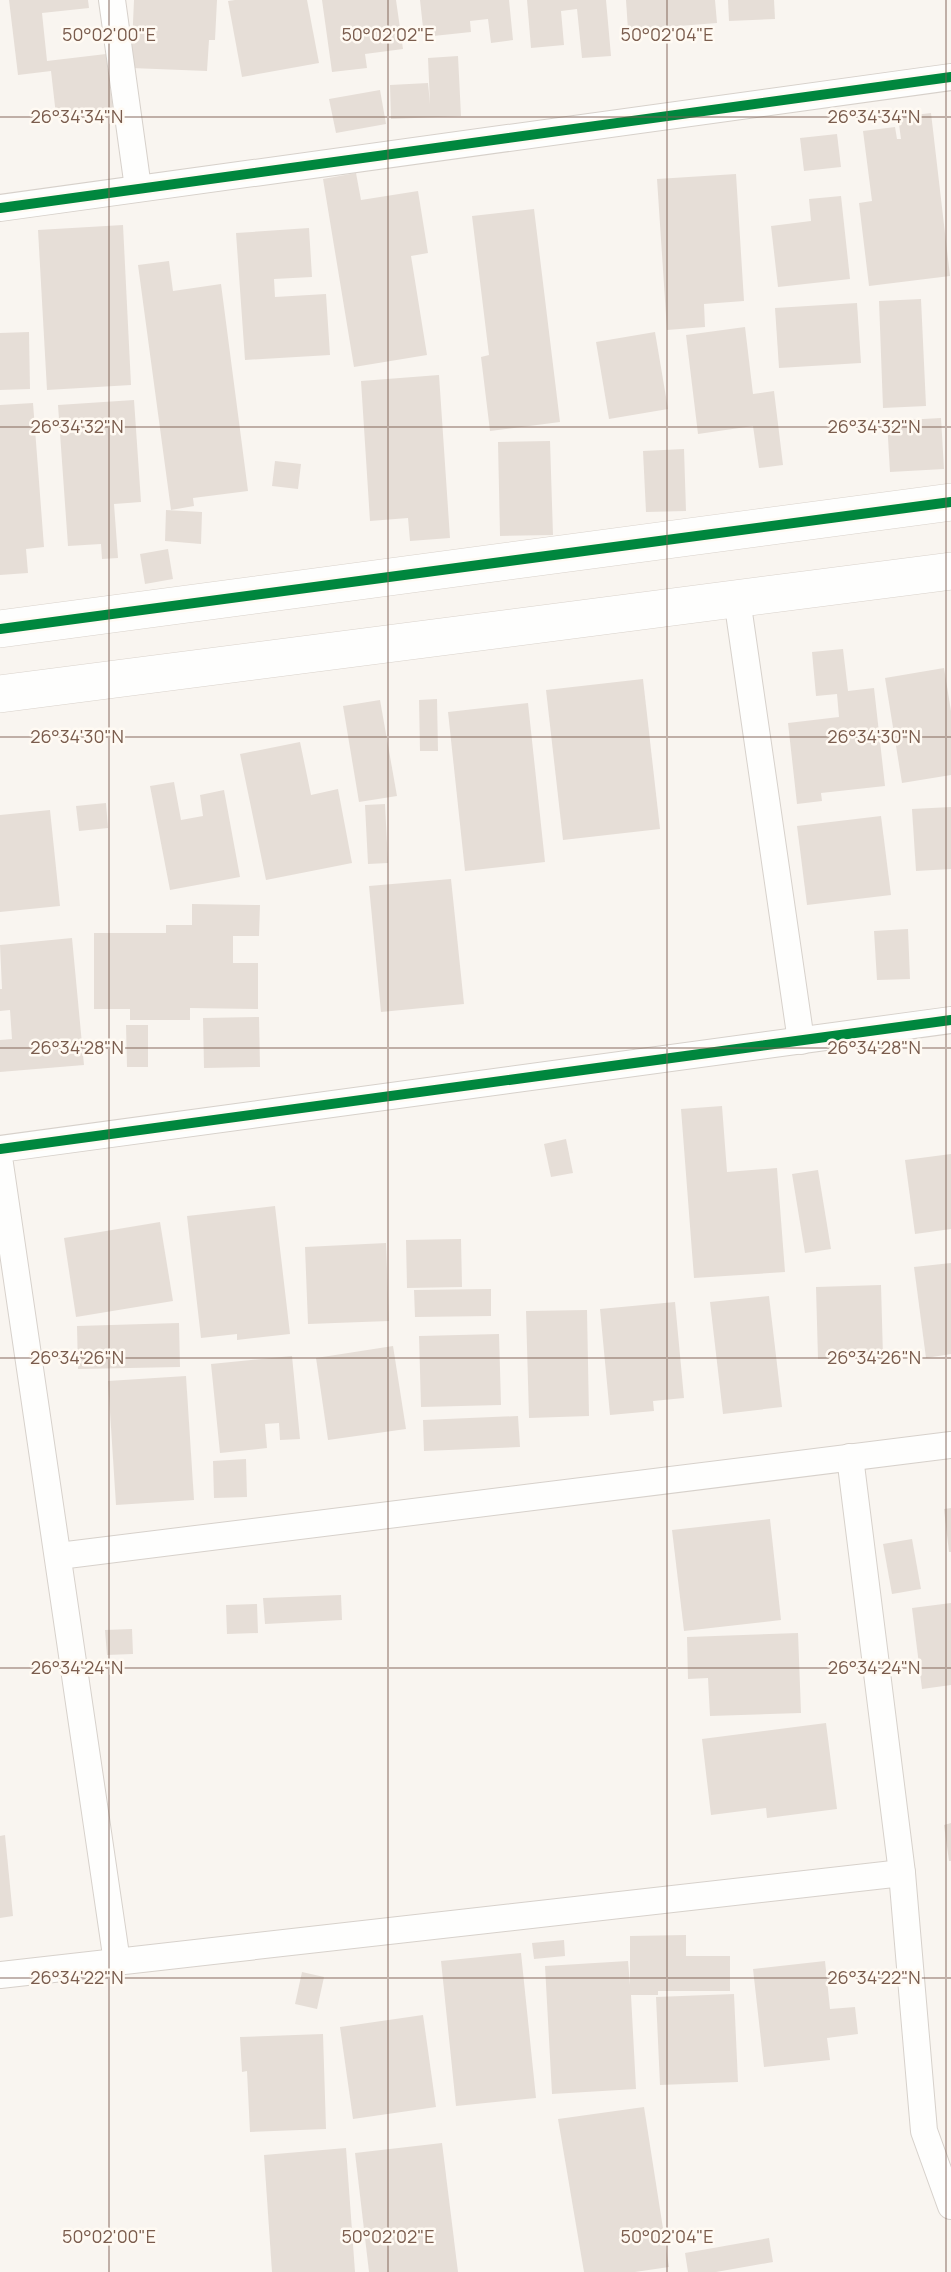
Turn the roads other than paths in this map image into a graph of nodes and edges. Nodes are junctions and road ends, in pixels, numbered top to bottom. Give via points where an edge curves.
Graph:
1 (112, 0) edge
2 (951, 77) edge
3 (138, 188) junction
4 (0, 208) edge
5 (951, 502) edge
6 (951, 572) edge
7 (737, 599) junction
8 (0, 629) edge
9 (0, 694) edge
10 (951, 1020) edge
11 (801, 1041) junction
12 (0, 1149) edge
13 (0, 1164) edge
14 (951, 1444) edge
15 (850, 1457) junction
16 (59, 1556) junction
17 (902, 1873) junction
18 (117, 1962) junction
19 (0, 1975) edge
20 (951, 2206) edge

1 - 3 street
2 - 3 street
3 - 4 street
5 - 8 street
6 - 7 street
7 - 9 street
7 - 11 street
10 - 11 street
11 - 12 street
13 - 16 street
14 - 15 street
15 - 16 street
15 - 17 street
16 - 18 street
17 - 18 street
17 - 20 street via 924,2130
18 - 19 street

